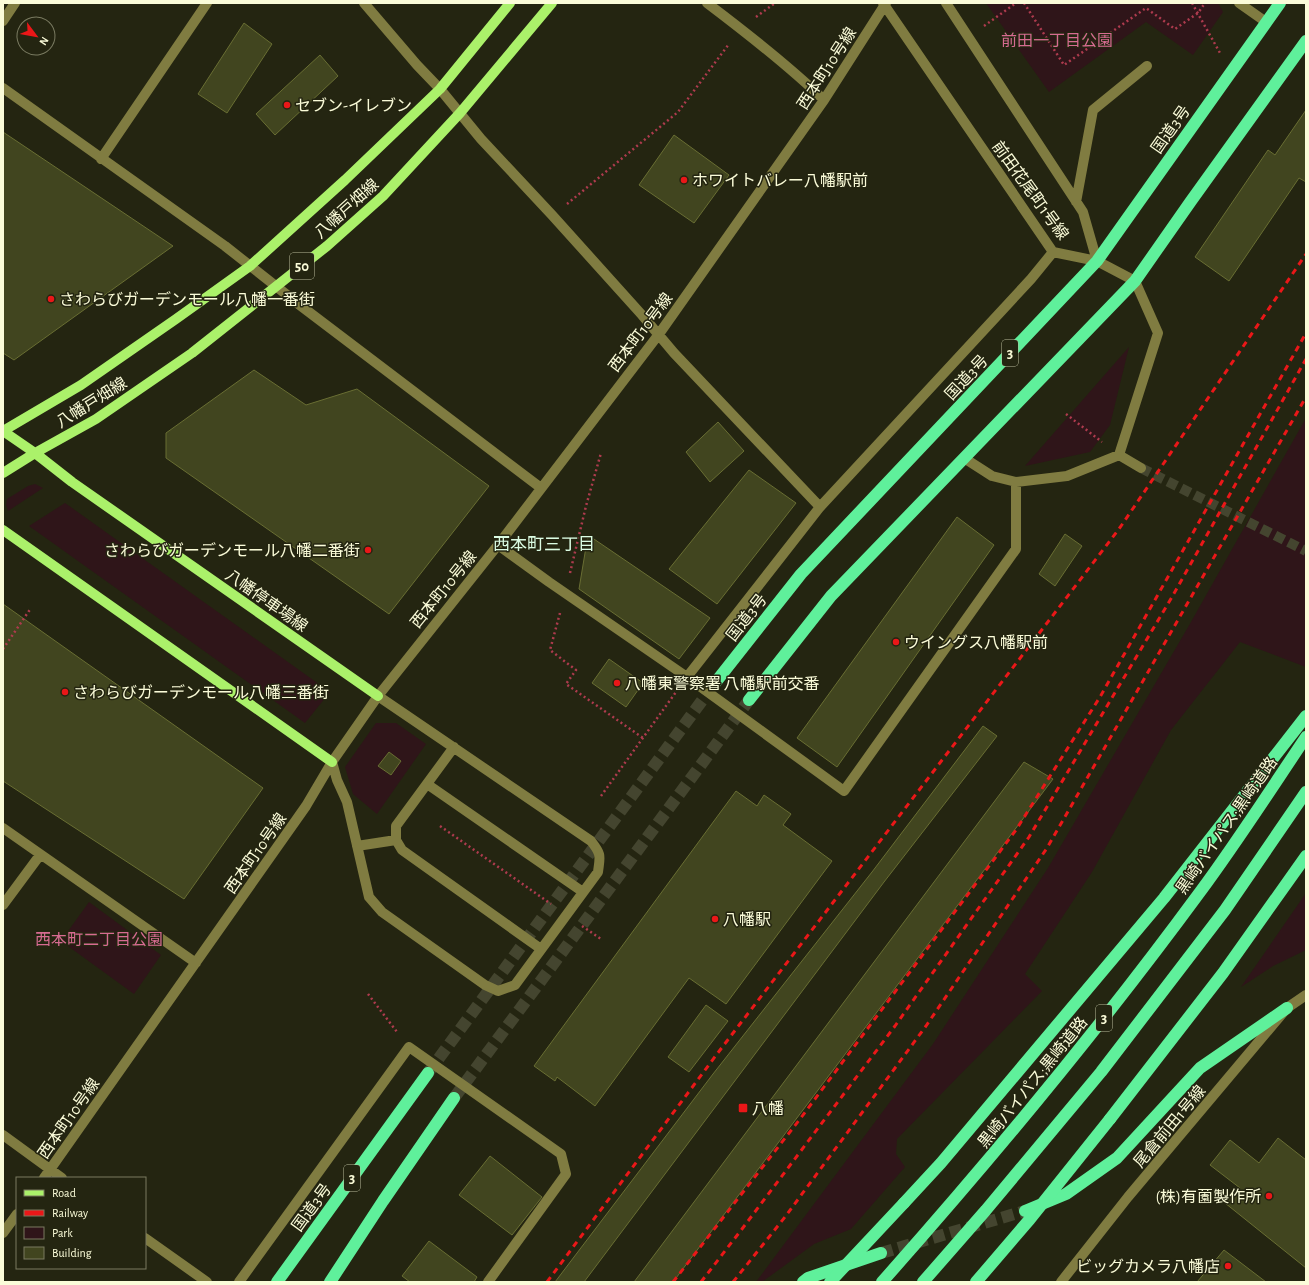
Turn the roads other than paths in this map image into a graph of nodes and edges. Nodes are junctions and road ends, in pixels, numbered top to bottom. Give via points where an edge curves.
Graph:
1 (16, 3) edge
2 (207, 3) edge
3 (364, 3) edge
4 (510, 3) edge
5 (552, 3) edge
6 (708, 3) edge
7 (946, 3) edge
8 (1239, 3) edge
9 (1280, 3) edge
10 (884, 4) edge
11 (3, 21) edge
12 (1266, 22) junction
13 (1306, 41) edge
14 (1148, 66) dead end
15 (3, 88) edge
16 (440, 89) junction
17 (824, 100) junction
18 (460, 114) junction
19 (101, 159) junction
20 (1076, 202) junction
21 (1054, 252) junction
22 (1097, 261) junction
23 (250, 266) junction
24 (1136, 281) junction
25 (277, 286) junction
26 (659, 334) junction
27 (3, 430) edge
28 (35, 453) junction
29 (1118, 455) junction
30 (964, 458) junction
31 (1141, 468) tunnel mouth
32 (3, 473) edge
33 (1016, 482) junction
34 (541, 488) junction
35 (820, 507) junction
36 (3, 530) edge
37 (498, 545) junction
38 (687, 677) junction
39 (715, 683) tunnel mouth
40 (378, 696) junction
41 (749, 700) tunnel mouth
42 (1306, 716) edge
43 (1306, 737) edge
44 (454, 747) junction
45 (332, 762) junction
46 (427, 784) junction
47 (1306, 792) edge
48 (3, 828) edge
49 (396, 840) junction
50 (357, 846) junction
51 (40, 854) junction
52 (1306, 856) edge
53 (583, 892) junction
54 (3, 905) edge
55 (541, 949) junction
56 (196, 963) junction
57 (1306, 995) edge
58 (1287, 1008) junction
59 (428, 1073) tunnel mouth
60 (454, 1098) tunnel mouth
61 (3, 1135) edge
62 (50, 1169) junction
63 (45, 1177) edge
64 (61, 1177) edge
65 (1025, 1211) tunnel mouth
66 (16, 1215) edge
67 (3, 1233) edge
68 (146, 1239) edge
69 (880, 1253) tunnel mouth
70 (207, 1282) edge
71 (239, 1282) edge
72 (277, 1282) edge
73 (330, 1282) edge
74 (488, 1282) edge
75 (803, 1282) edge
76 (830, 1282) edge
77 (882, 1282) edge
78 (923, 1282) edge
79 (976, 1282) edge
80 (1061, 1282) edge

1 - 11 street
2 - 19 street
3 - 16 street
4 - 16 main road, 八幡戸畑線 / 50
5 - 18 main road, 八幡戸畑線 / 50
6 - 17 street via 806,82
7 - 20 street, 前田花尾町1号線
8 - 12 street
9 - 12 highway, 国道3号 / 3
10 - 17 street, 西本町10号線
10 - 21 street, 前田花尾町1号線
12 - 22 highway, 国道3号 / 3
13 - 24 highway via 1190,201
14 - 20 street via 1093,110
15 - 19 street
16 - 18 street
16 - 23 main road, 八幡戸畑線 / 50
17 - 26 street, 西本町10号線
18 - 25 main road, 八幡戸畑線 / 50 via 383,196
18 - 26 street
19 - 23 street
20 - 22 street, 前田花尾町1号線 via 1083,212
21 - 22 street, 前田花尾町1号線
21 - 35 street
22 - 24 street
22 - 39 highway, 国道3号 / 3 via 801,574
23 - 25 street
23 - 27 main road, 八幡戸畑線 / 50 via 81,385
24 - 29 street via 1158,333
24 - 30 highway
25 - 28 main road, 八幡戸畑線 / 50 via 192,353 96,419
25 - 34 street
26 - 34 street, 西本町10号線
26 - 35 street
27 - 28 main road, 八幡停車場線
28 - 32 main road, 八幡戸畑線 / 50
28 - 40 main road, 八幡停車場線 via 72,482
29 - 31 street
29 - 33 street via 1067,476
30 - 33 street via 992,476
30 - 41 highway via 831,596
33 - 38 street via 1016,549 844,791
34 - 37 street, 西本町10号線
35 - 38 street
36 - 45 main road
37 - 38 street
37 - 40 street, 西本町10号線
40 - 44 street
40 - 45 street, 西本町10号線
42 - 76 highway, bridge via 1164,898 946,1157
43 - 77 highway, 黒崎バイパス;黒崎道路 / 3 via 1201,891 1075,1057 959,1196
44 - 46 street
44 - 53 street via 591,841 599,851 598,872
45 - 50 street via 347,802
45 - 56 street, 西本町10号線 via 306,806
46 - 49 street via 396,826
46 - 53 street
47 - 78 highway, 3 via 1225,910 1101,1072
48 - 51 street
49 - 50 street
49 - 55 street via 402,850
50 - 55 street via 369,896 382,912 485,986 498,991 515,984
51 - 54 street
51 - 56 street
52 - 79 highway, bridge via 1222,973 1110,1119
53 - 55 street
56 - 62 street, 西本町10号線
57 - 58 street, 尾倉前田1号線
58 - 65 highway via 1200,1068 1117,1158 1066,1194
58 - 80 street, 尾倉前田1号線 via 1128,1197
59 - 72 highway, 国道3号 / 3
60 - 73 highway
61 - 62 street
62 - 63 street, 西本町10号線
62 - 64 street
66 - 67 street
68 - 70 street
69 - 75 highway
71 - 74 street via 409,1047 561,1154 566,1174

